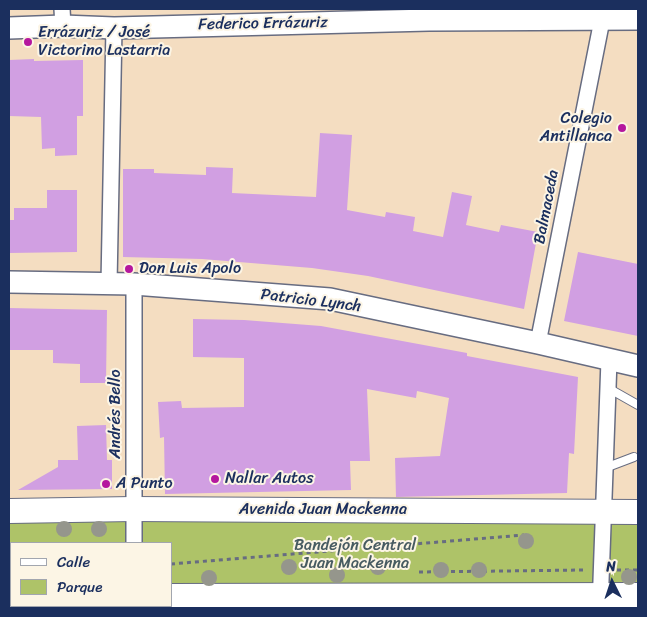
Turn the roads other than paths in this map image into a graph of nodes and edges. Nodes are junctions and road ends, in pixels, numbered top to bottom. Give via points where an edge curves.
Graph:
1 (429, 14) edge
2 (62, 18) edge
3 (638, 19) edge
4 (602, 20) junction
5 (9, 28) edge
6 (114, 28) junction
7 (9, 282) edge
8 (109, 283) junction
9 (134, 284) junction
10 (538, 343) junction
11 (610, 360) junction
12 (638, 366) edge
13 (608, 388) junction
14 (638, 406) edge
15 (634, 457) dead end
16 (605, 468) junction
17 (133, 509) junction
18 (9, 511) edge
19 (603, 512) junction
20 (638, 512) edge
21 (134, 542) edge
22 (638, 595) edge
23 (172, 596) edge
24 (600, 602) edge

1 - 4 street, Federico Errázuriz
1 - 6 street, Federico Errázuriz
2 - 5 street, Federico Errázuriz
2 - 6 street, Federico Errázuriz
3 - 4 street, Federico Errázuriz
4 - 10 street, Balmaceda
6 - 8 street
7 - 8 street, Patricio Lynch
8 - 9 street, Patricio Lynch
9 - 10 street, Patricio Lynch via 330,300
9 - 17 street, Andrés Bello
10 - 11 street, Patricio Lynch
11 - 12 street, Patricio Lynch
11 - 13 street
13 - 14 lane
13 - 16 street
15 - 16 lane
16 - 19 street
17 - 18 main road, Avenida Juan Mackenna
17 - 19 main road, Avenida Juan Mackenna
17 - 21 street, Andrés Bello
19 - 20 main road, Avenida Juan Mackenna
19 - 24 street
22 - 24 main road
23 - 24 main road

